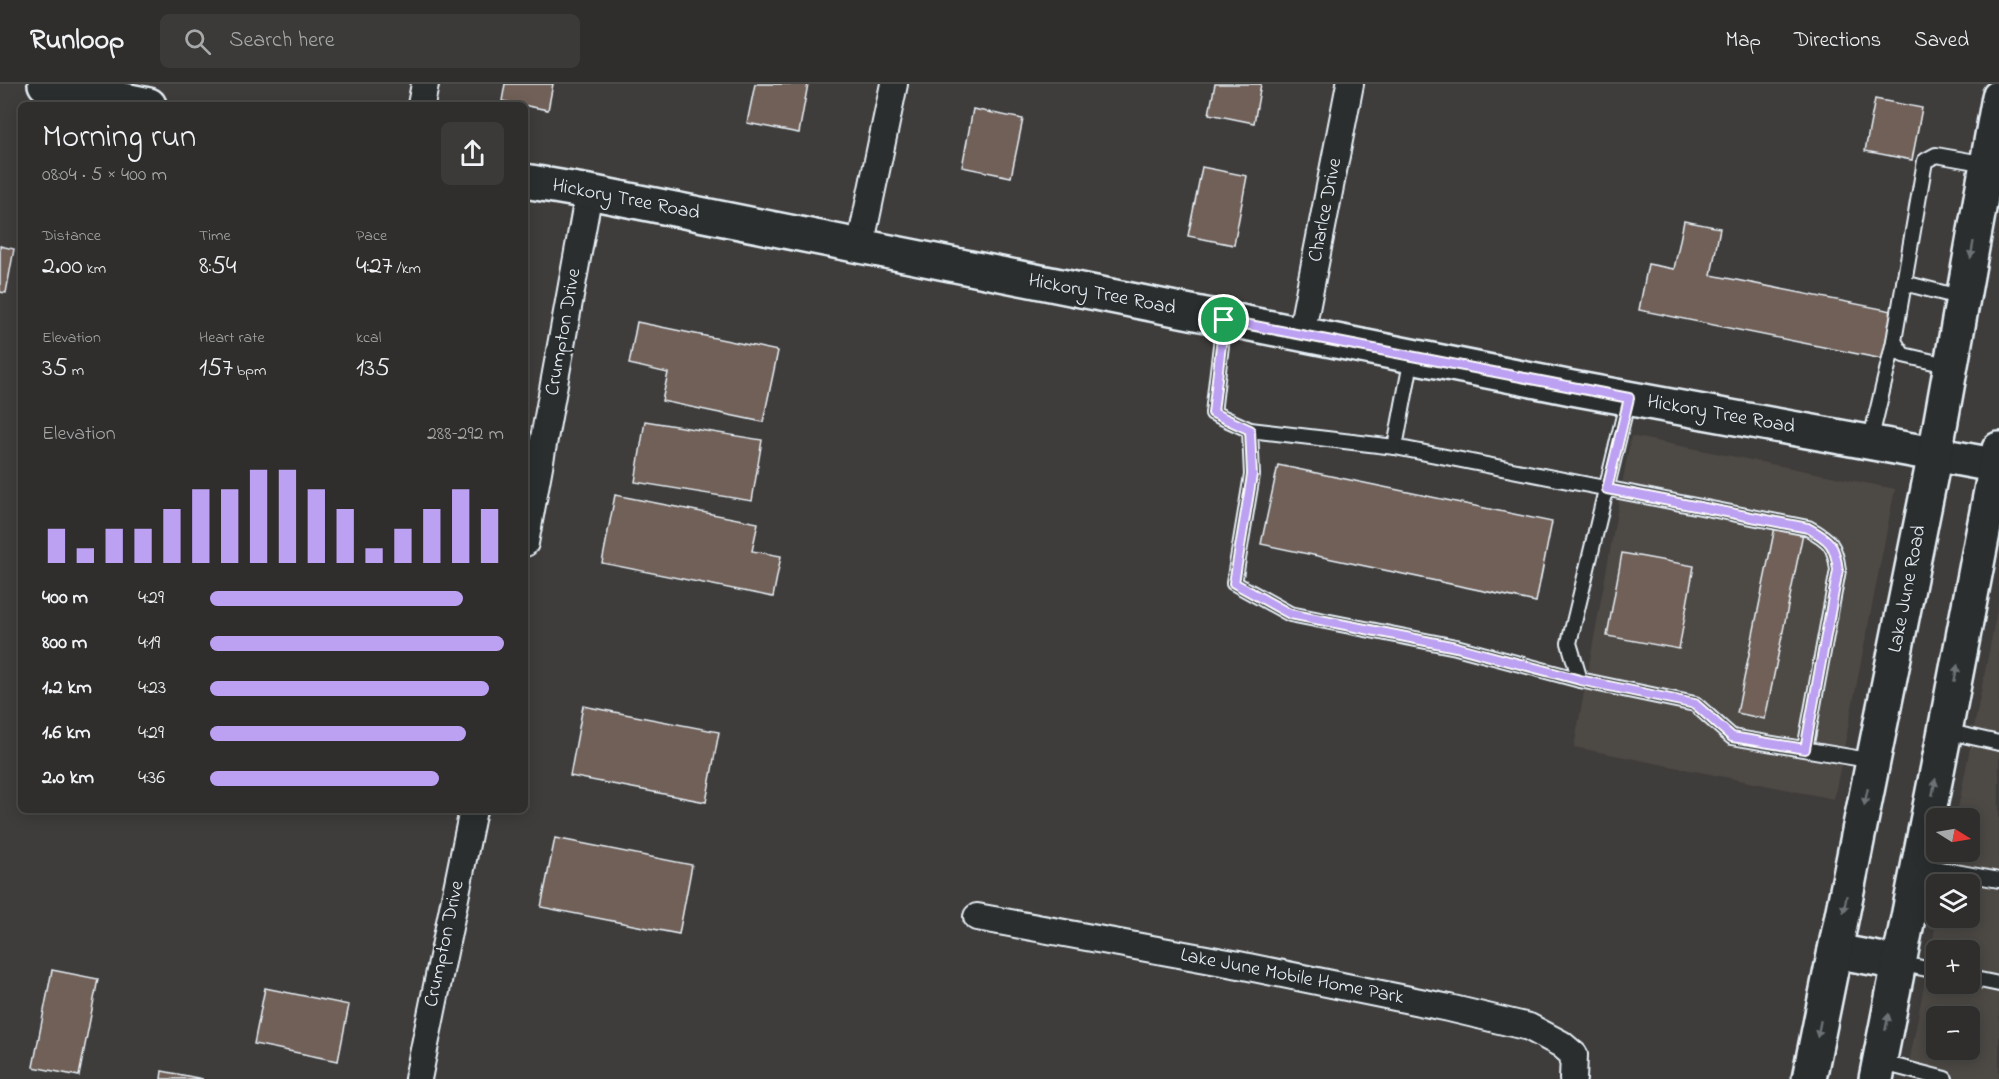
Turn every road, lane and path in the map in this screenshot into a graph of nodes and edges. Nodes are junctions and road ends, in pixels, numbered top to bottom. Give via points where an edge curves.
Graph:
1 (425, 84) edge
2 (894, 84) edge
3 (1350, 84) edge
4 (59, 92) edge
5 (1999, 97) edge
6 (128, 102) edge
7 (422, 102) edge
8 (1987, 164) junction
9 (528, 182) edge
10 (588, 192) junction
11 (860, 247) junction
12 (1904, 283) junction
13 (1963, 298) junction
14 (1224, 320) junction
15 (1301, 335) junction
16 (1894, 342) junction
17 (1412, 357) junction
18 (1951, 366) junction
19 (1629, 398) junction
20 (1250, 430) junction
21 (1870, 442) junction
22 (1395, 447) junction
23 (1935, 454) junction
24 (1998, 460) edge
25 (1607, 489) junction
26 (528, 526) edge
27 (1580, 680) junction
28 (1945, 731) junction
29 (1999, 743) edge
30 (1805, 749) junction
31 (1874, 761) junction
32 (472, 813) edge
33 (1918, 865) junction
34 (1999, 880) edge
35 (977, 917) dead end
36 (1835, 951) junction
37 (1899, 963) junction
38 (1926, 969) edge
39 (1980, 980) edge
40 (1999, 984) edge
41 (1877, 1070) edge
42 (418, 1079) edge
43 (1573, 1079) edge
44 (1809, 1079) edge
45 (1945, 1079) edge

1 - 7 street
2 - 11 street
3 - 15 street, Charlce Drive
4 - 6 main road
5 - 8 main road, Lake June Road
8 - 12 lane via 1936,155 1925,160
8 -> 13 main road, Lake June Road
9 - 10 main road, Hickory Tree Road
10 - 11 main road, Hickory Tree Road
10 - 26 street, Crumpton Drive
11 - 14 main road, Hickory Tree Road
12 - 13 lane
12 - 16 lane
13 - 18 main road, Lake June Road
14 - 15 main road, Hickory Tree Road
14 - 20 lane via 1213,413
15 - 17 main road, Hickory Tree Road
16 - 18 lane via 1903,355
16 - 21 lane
17 - 19 main road, Hickory Tree Road
17 - 22 lane
18 - 23 main road, Lake June Road
19 - 21 main road, Hickory Tree Road
19 - 25 lane
20 - 22 lane
20 - 27 lane via 1252,475 1234,583 1290,614 1456,647
21 - 23 main road, Hickory Tree Road
22 - 25 lane
23 - 24 main road, Hickory Tree Road
23 - 31 main road, Lake June Road
28 -> 24 main road
25 - 27 lane via 1569,643
25 - 30 lane via 1808,528 1825,538 1836,552 1838,570
27 - 30 lane via 1695,704 1732,737
28 - 29 lane
33 -> 28 main road
30 - 31 lane
31 -> 36 main road, Lake June Road
32 - 42 street, Crumpton Drive
33 - 34 lane
33 - 37 main road
35 - 43 street, Lake June Mobile Home Park via 1239,965 1529,1027 1574,1055
36 - 37 main road
36 -> 44 main road, Lake June Road
37 - 38 lane
41 -> 37 main road
39 - 40 lane
41 - 45 lane

